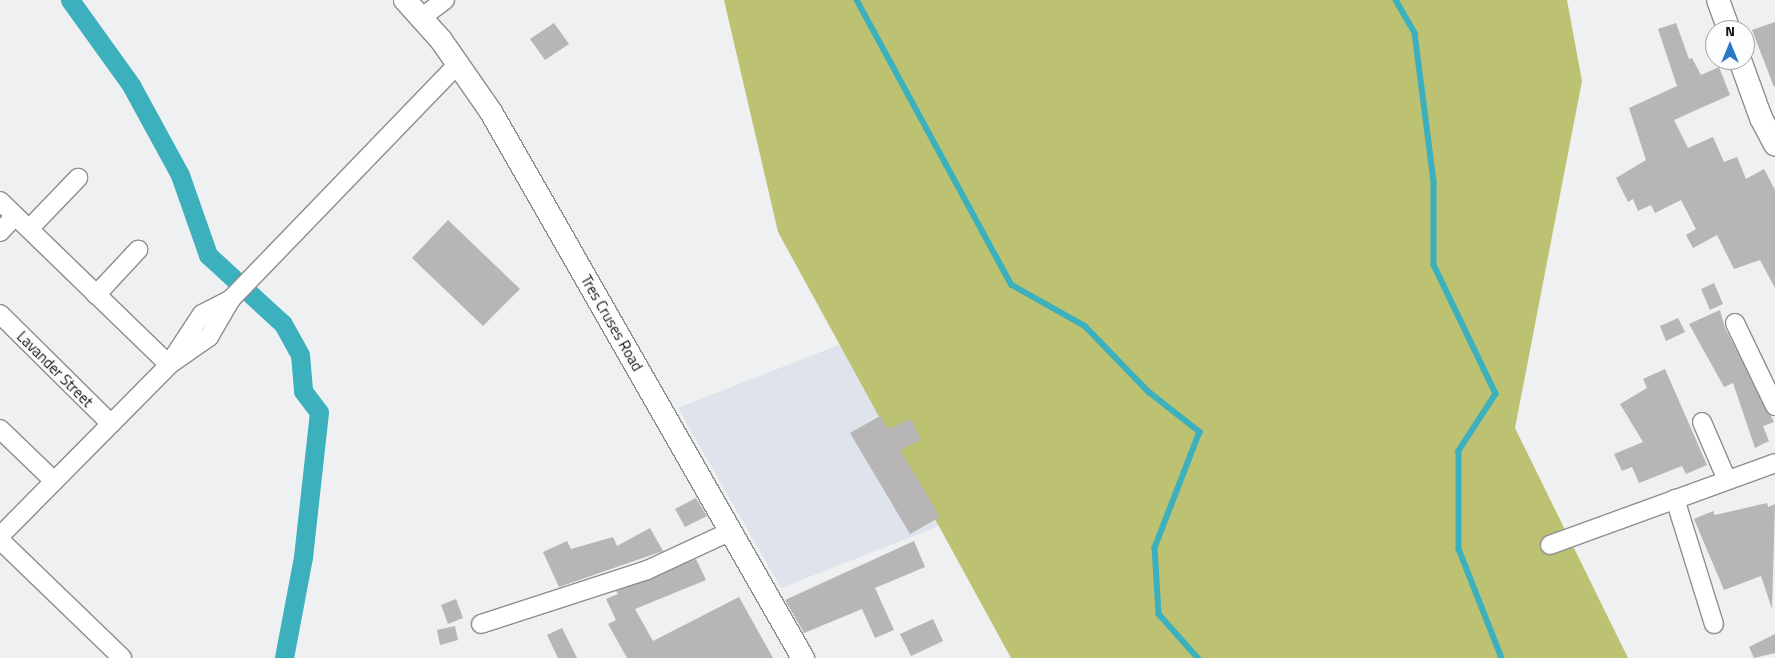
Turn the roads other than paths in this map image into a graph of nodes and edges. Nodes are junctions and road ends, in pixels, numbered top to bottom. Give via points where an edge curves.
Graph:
1 (405, 0) edge
2 (445, 0) edge
3 (1718, 0) edge
4 (421, 18) junction
5 (1725, 20) edge
6 (458, 64) junction
7 (1743, 70) edge
8 (1775, 144) edge
9 (78, 178) dead end
10 (0, 201) edge
11 (15, 216) junction
12 (28, 229) junction
13 (0, 232) edge
14 (138, 250) dead end
15 (96, 295) junction
16 (0, 314) edge
17 (1735, 324) dead end
18 (169, 365) junction
19 (1775, 406) edge
20 (1702, 422) dead end
21 (111, 424) junction
22 (0, 429) edge
23 (1775, 462) edge
24 (1727, 480) junction
25 (54, 481) junction
26 (1675, 499) junction
27 (731, 531) junction
28 (0, 536) edge
29 (0, 540) edge
30 (1550, 545) dead end
31 (480, 624) dead end
32 (1714, 624) dead end
33 (122, 658) edge
34 (803, 658) edge

1 - 4 main road, Tres Cruses Road
2 - 4 street
3 - 5 main road
4 - 6 main road, Tres Cruses Road
6 - 18 street via 231,299 209,337
6 - 27 main road, Tres Cruses Road via 491,112
7 - 8 main road via 1760,118
9 - 12 street
10 - 11 street
11 - 12 street
11 - 13 street
12 - 15 street
14 - 15 street
15 - 18 street
16 - 21 street, Lavander Street
17 - 19 street
18 - 21 street
20 - 24 street
21 - 25 street
22 - 25 street
23 - 24 street
24 - 26 street
25 - 28 street
26 - 30 street
26 - 32 street
27 - 31 street via 647,570
27 - 34 main road, Tres Cruses Road
29 - 33 street

